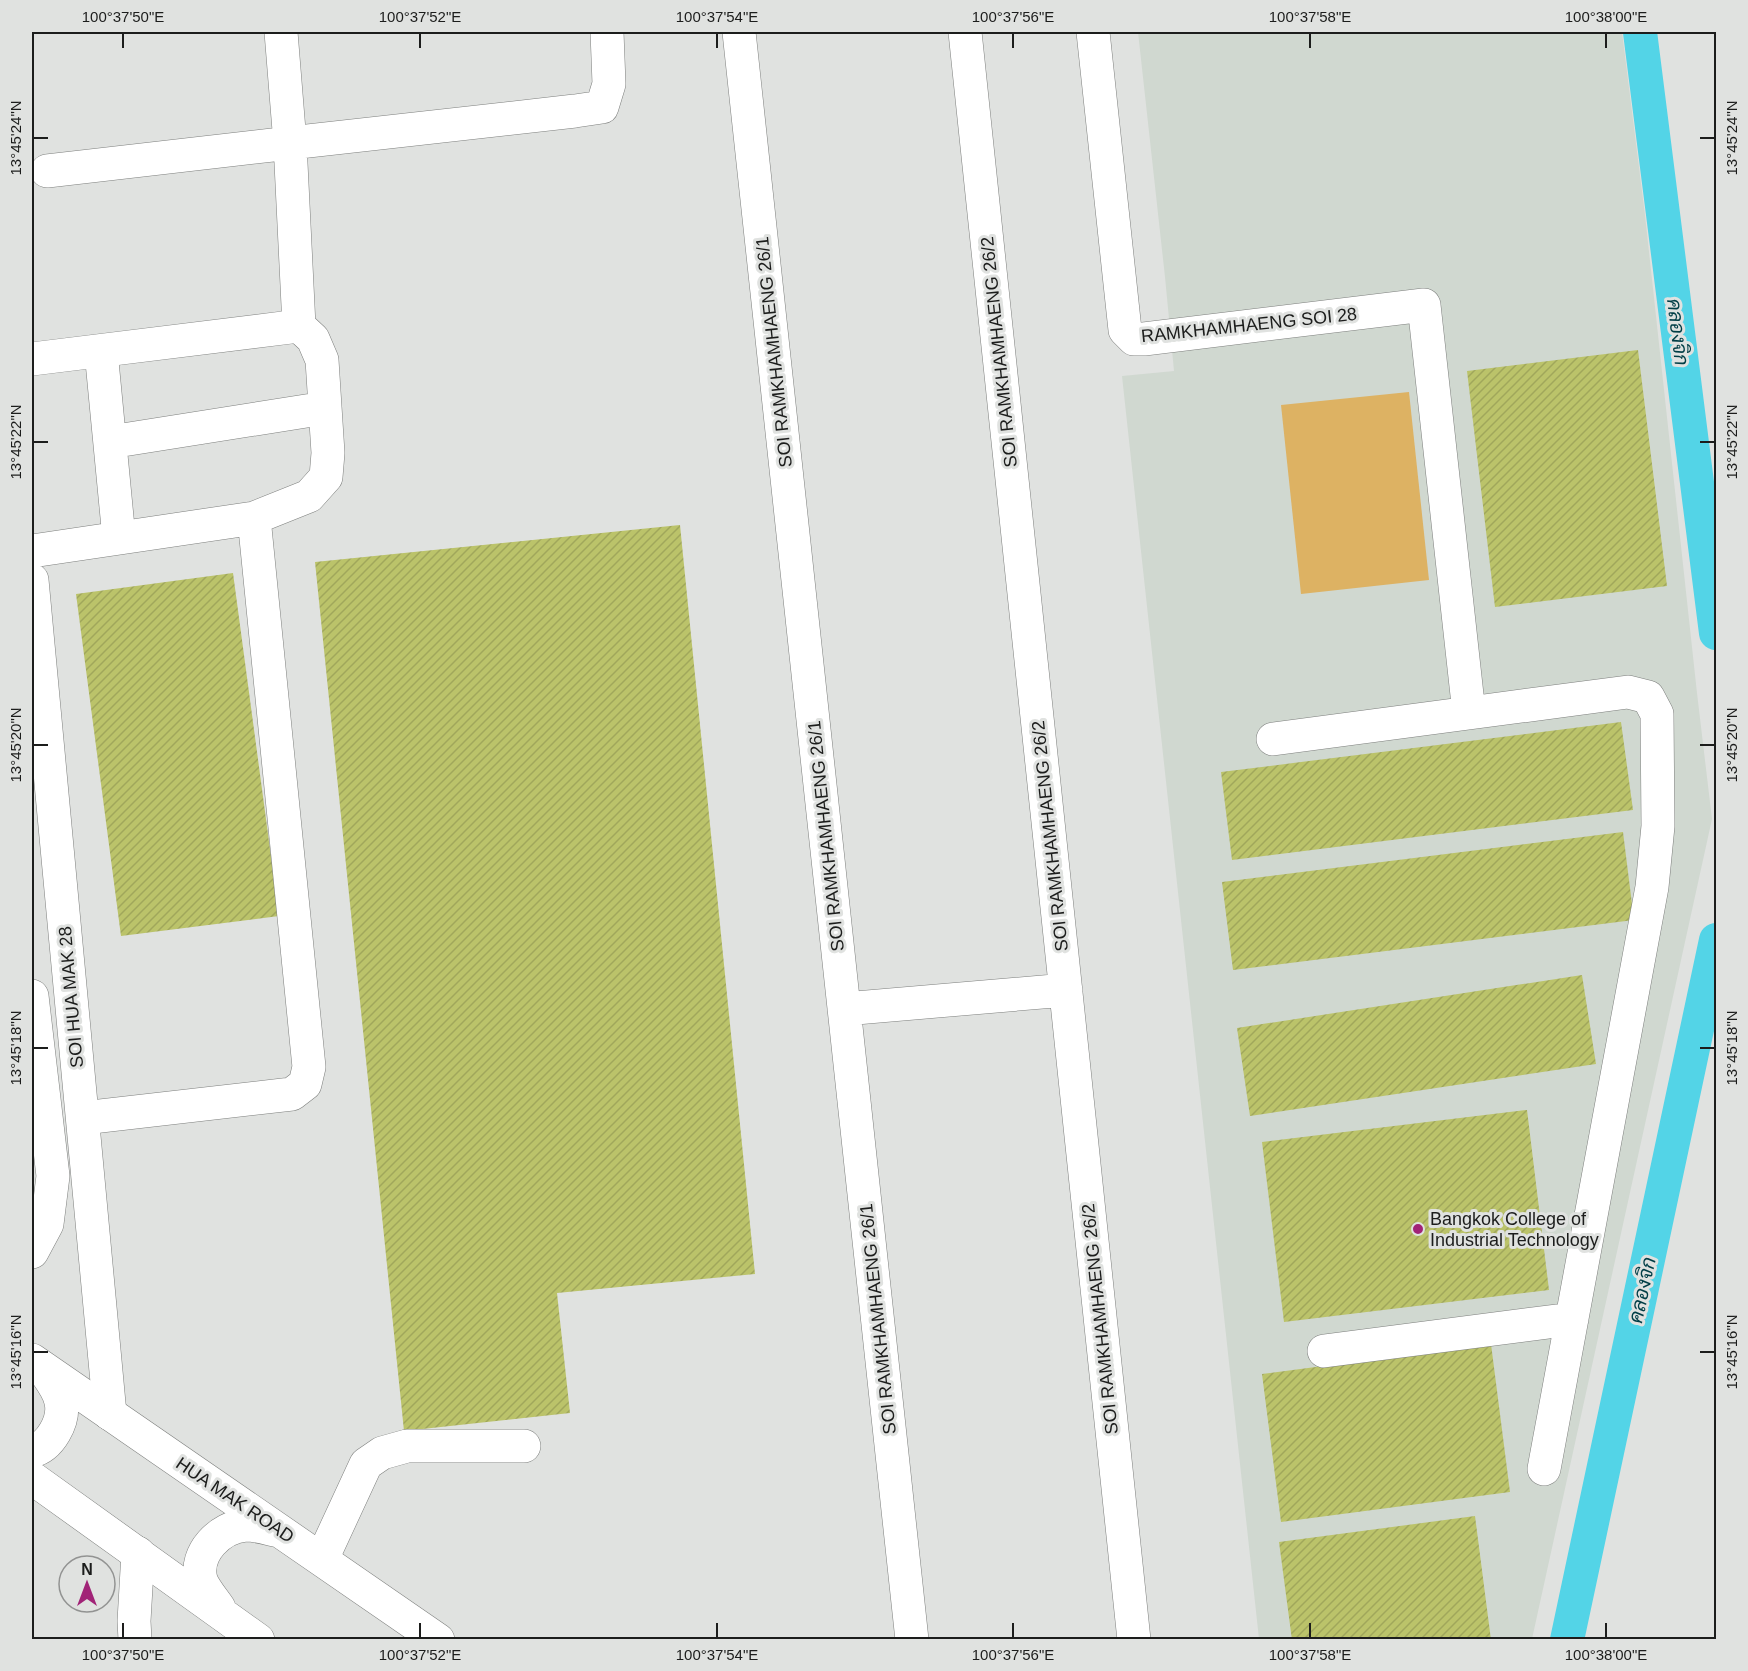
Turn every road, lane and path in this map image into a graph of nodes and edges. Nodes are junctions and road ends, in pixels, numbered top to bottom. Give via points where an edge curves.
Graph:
1 (282, 32) edge
2 (607, 32) edge
3 (739, 32) edge
4 (965, 32) edge
5 (1093, 32) edge
6 (290, 142) junction
7 (47, 171) dead end
8 (299, 326) junction
9 (101, 351) junction
10 (32, 359) edge
11 (325, 408) junction
12 (110, 442) junction
13 (255, 518) junction
14 (119, 538) junction
15 (32, 550) edge
16 (32, 580) edge
17 (1469, 713) junction
18 (1273, 739) dead end
19 (1066, 990) junction
20 (32, 996) edge
21 (844, 1009) junction
22 (83, 1118) junction
23 (32, 1252) edge
24 (1572, 1319) junction
25 (1324, 1351) dead end
26 (37, 1364) edge
27 (110, 1414) junction
28 (524, 1446) dead end
29 (32, 1451) edge
30 (1544, 1469) dead end
31 (32, 1478) edge
32 (282, 1532) junction
33 (138, 1553) junction
34 (322, 1559) junction
35 (223, 1614) junction
36 (135, 1640) edge
37 (258, 1640) edge
38 (438, 1640) edge
39 (912, 1640) edge
40 (1134, 1640) edge

1 - 6 street
2 - 6 street via 609,84 603,107
3 - 21 street, SOI RAMKHAMHAENG 26/1
4 - 19 street, SOI RAMKHAMHAENG 26/2
5 - 17 street, RAMKHAMHAENG SOI 28 via 1125,330 1134,339 1424,305
6 - 7 street
6 - 8 street
8 - 9 street
8 - 11 street via 313,339 322,360
9 - 10 street
9 - 12 street
11 - 12 street
11 - 13 street via 326,477 309,496
12 - 14 street
13 - 14 street
13 - 22 street via 309,1068 305,1084 292,1094
14 - 15 street
16 - 22 street, SOI HUA MAK 28
17 - 18 street
17 - 24 street via 1628,692 1648,697 1657,714 1658,826 1652,887
19 - 21 street
19 - 40 street, SOI RAMKHAMHAENG 26/2
20 - 23 street via 53,1176 47,1224
21 - 39 street, SOI RAMKHAMHAENG 26/1
22 - 27 street, SOI HUA MAK 28
24 - 25 street
24 - 30 street
26 - 27 street, HUA MAK ROAD
26 - 29 street via 62,1404 53,1436
27 - 32 street, HUA MAK ROAD
28 - 34 street via 407,1446 382,1453 366,1464
31 - 33 street
32 - 34 street, HUA MAK ROAD
32 - 35 street via 248,1525 233,1528 206,1549 200,1570 202,1582
33 - 35 street
33 - 36 street
34 - 38 street, HUA MAK ROAD
35 - 37 street

